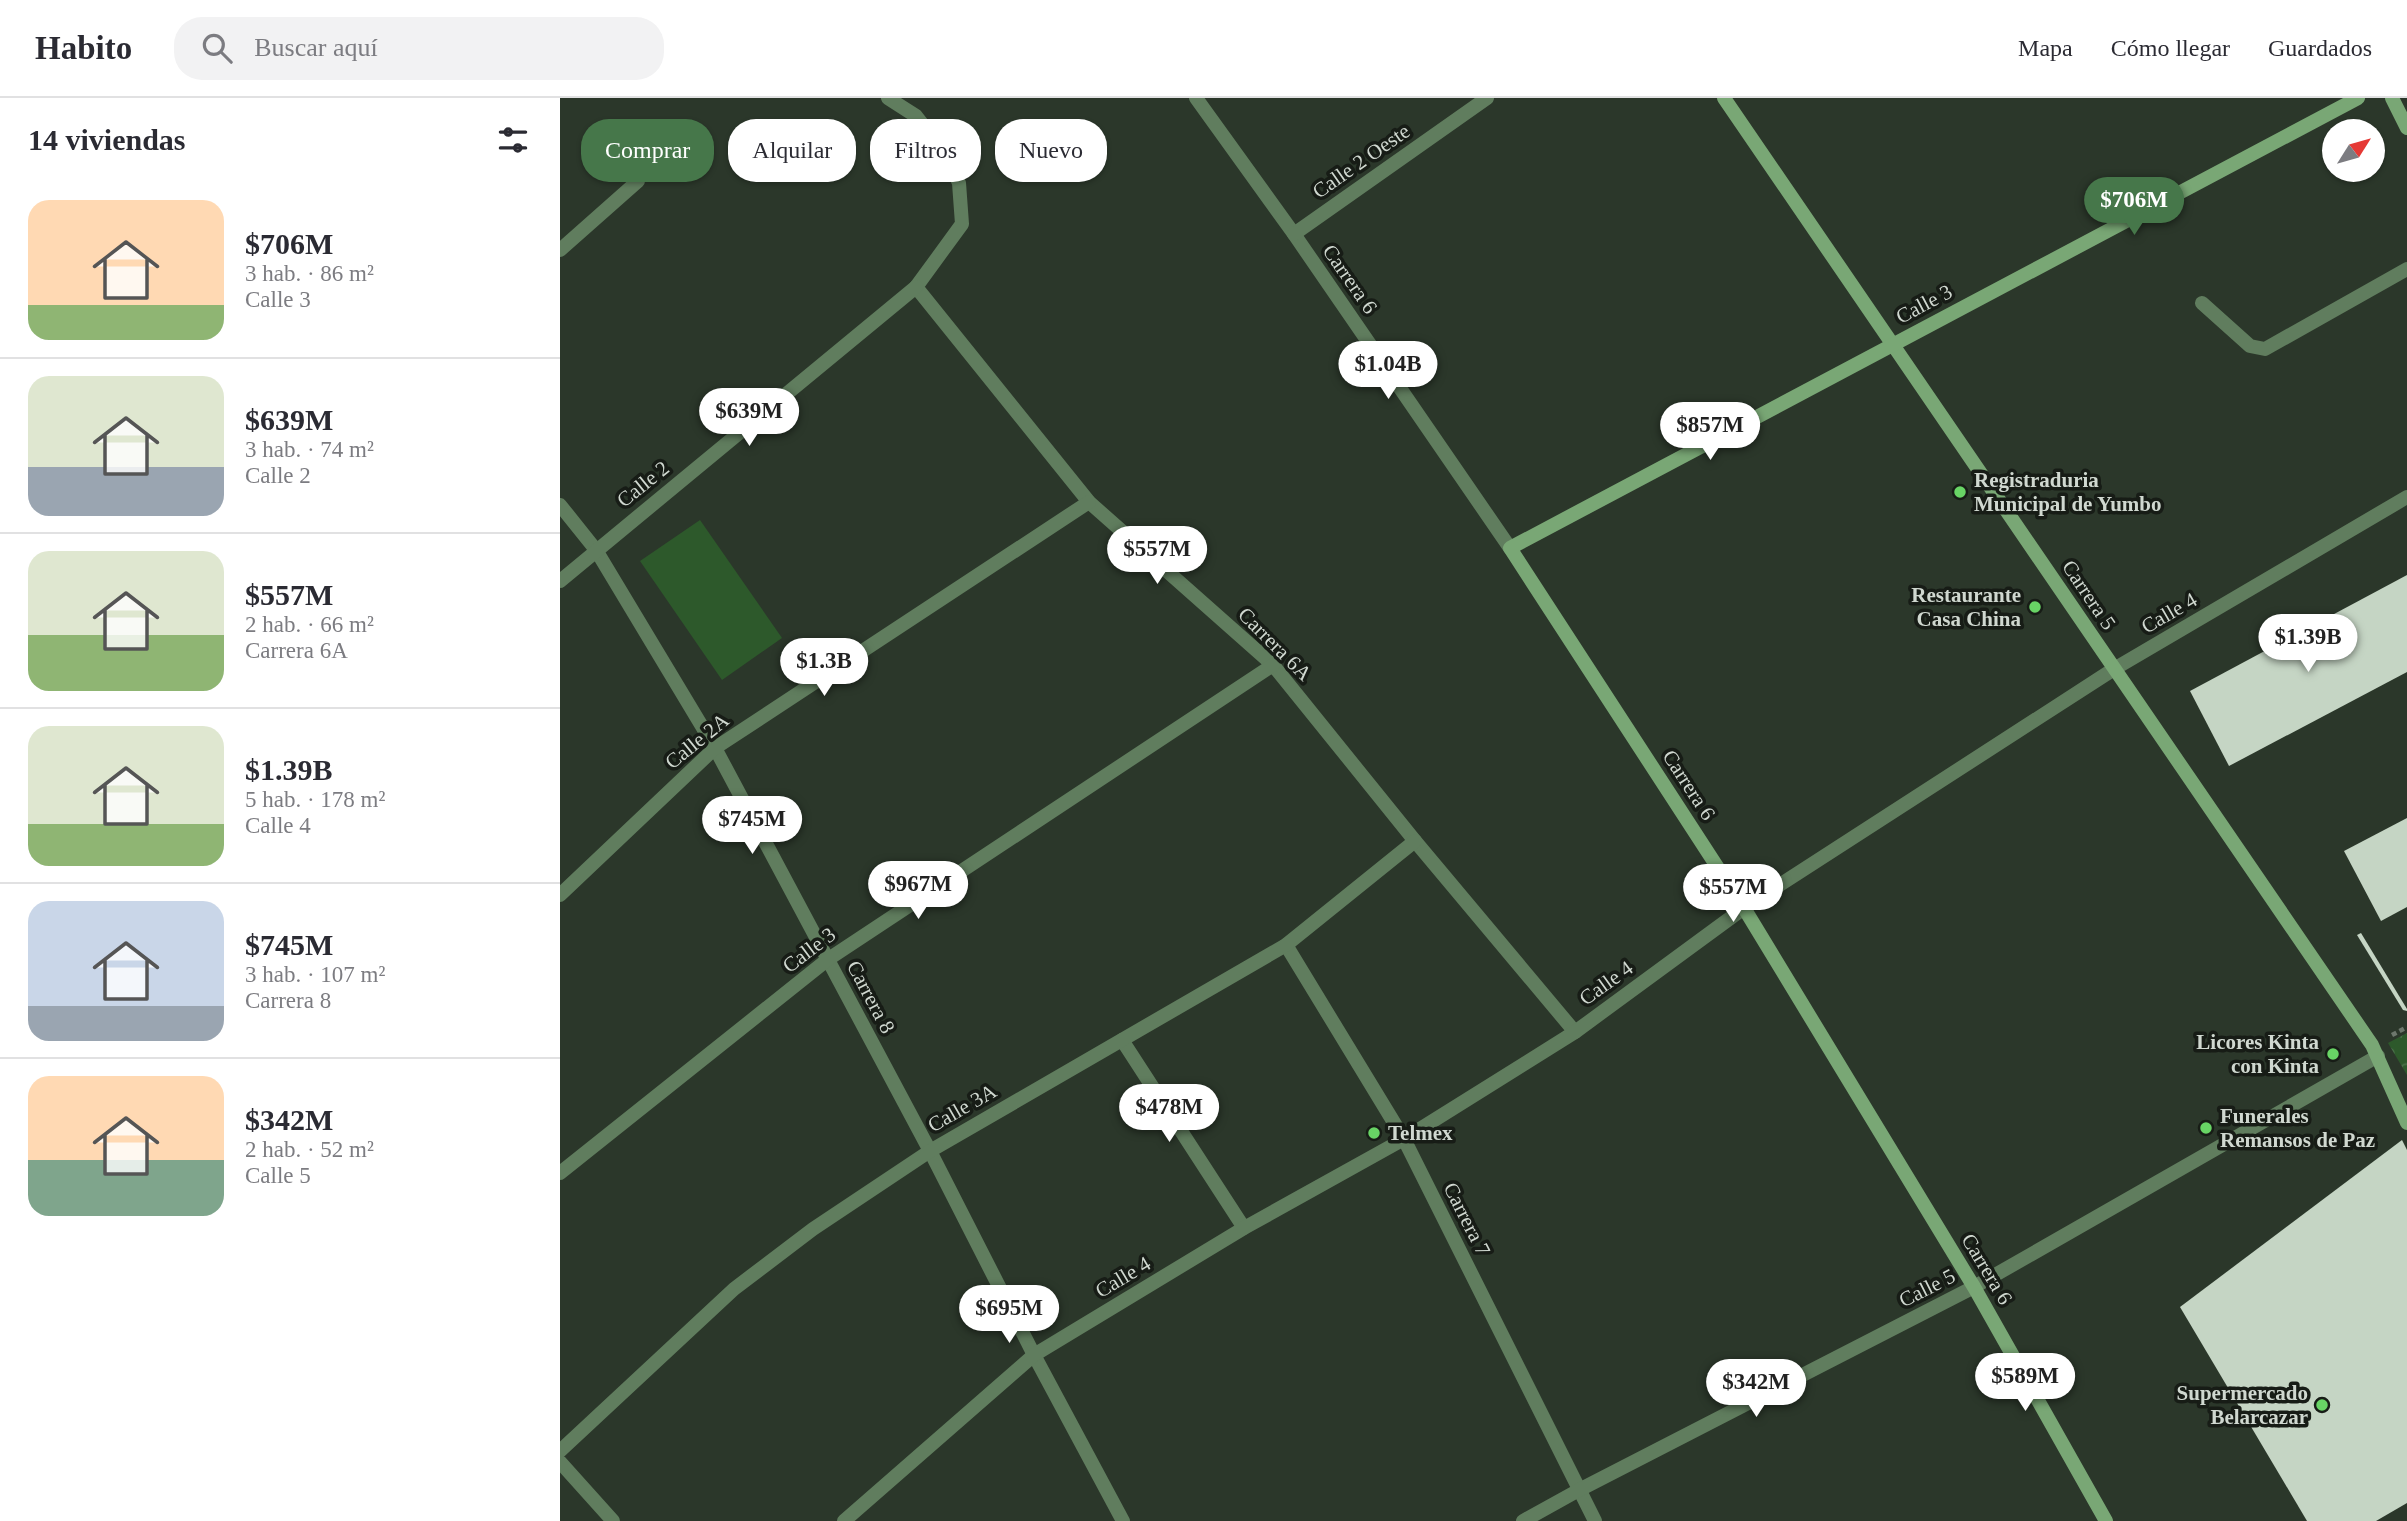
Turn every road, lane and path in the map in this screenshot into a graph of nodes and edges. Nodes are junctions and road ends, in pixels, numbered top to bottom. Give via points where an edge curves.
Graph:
1 (888, 98) edge
2 (1196, 98) edge
3 (1487, 98) edge
4 (1724, 98) edge
5 (2358, 98) edge
6 (2392, 98) edge
7 (2407, 128) edge
8 (637, 182) edge
9 (1294, 234) junction
10 (560, 250) edge
11 (2407, 269) edge
12 (916, 287) junction
13 (2202, 303) dead end
14 (1893, 345) junction
15 (2407, 497) edge
16 (1089, 502) junction
17 (560, 505) edge
18 (1510, 548) junction
19 (596, 550) junction
20 (560, 581) edge
21 (1273, 665) junction
22 (2114, 669) junction
23 (715, 748) junction
24 (1415, 841) junction
25 (560, 895) edge
26 (1744, 908) junction
27 (1286, 944) junction
28 (827, 960) junction
29 (1576, 1032) junction
30 (1122, 1040) junction
31 (2378, 1056) junction
32 (2406, 1119) edge
33 (1404, 1139) junction
34 (930, 1151) junction
35 (560, 1173) edge
36 (1244, 1228) junction
37 (1974, 1287) junction
38 (1034, 1355) junction
39 (560, 1451) edge
40 (560, 1462) edge
41 (1579, 1490) junction
42 (613, 1521) edge
43 (844, 1521) edge
44 (1123, 1521) edge
45 (1523, 1521) edge
46 (1595, 1521) edge
47 (2106, 1521) edge

1 - 12 street via 916,116 944,152 959,183 962,224
2 - 9 street, Carrera 6
3 - 9 street, Calle 2 Oeste
4 - 14 street, Carrera 5
5 - 14 street, Calle 3
6 - 7 street
8 - 10 street
9 - 18 street, Carrera 6
11 - 13 street via 2265,349 2250,346
12 - 16 street, Carrera 6A
12 - 19 street, Calle 2
14 - 18 street, Calle 3
14 - 22 street, Carrera 5
15 - 22 street, Calle 4
16 - 21 street, Carrera 6A
16 - 23 street, Calle 2A
17 - 19 street, Carrera 8
18 - 26 street, Carrera 6
19 - 20 street, Calle 2
19 - 23 street, Carrera 8
21 - 24 street, Carrera 6A
21 - 28 street, Calle 3
22 - 26 street, Calle 4
22 - 31 street, Carrera 5
23 - 25 street, Calle 2A
23 - 28 street, Carrera 8
24 - 27 street, Calle 3A
24 - 29 street, Carrera 6A
26 - 29 street, Calle 4
26 - 37 street, Carrera 6
27 - 30 street, Calle 3A
27 - 33 street, Carrera 7
28 - 34 street, Carrera 8
28 - 35 street, Calle 3
29 - 33 street, Calle 4
30 - 34 street, Calle 3A
30 - 36 street
31 - 32 street, Carrera 5
31 - 37 street, Calle 5
33 - 36 street, Calle 4
33 - 41 street, Carrera 7
34 - 38 street, Carrera 8
34 - 39 street, Calle 3A via 813,1229 734,1289
36 - 38 street, Calle 4
37 - 41 street, Calle 5
37 - 47 street, Carrera 6
38 - 43 street, Calle 4
38 - 44 street, Carrera 8
40 - 42 street
41 - 45 street, Calle 5
41 - 46 street, Carrera 7

